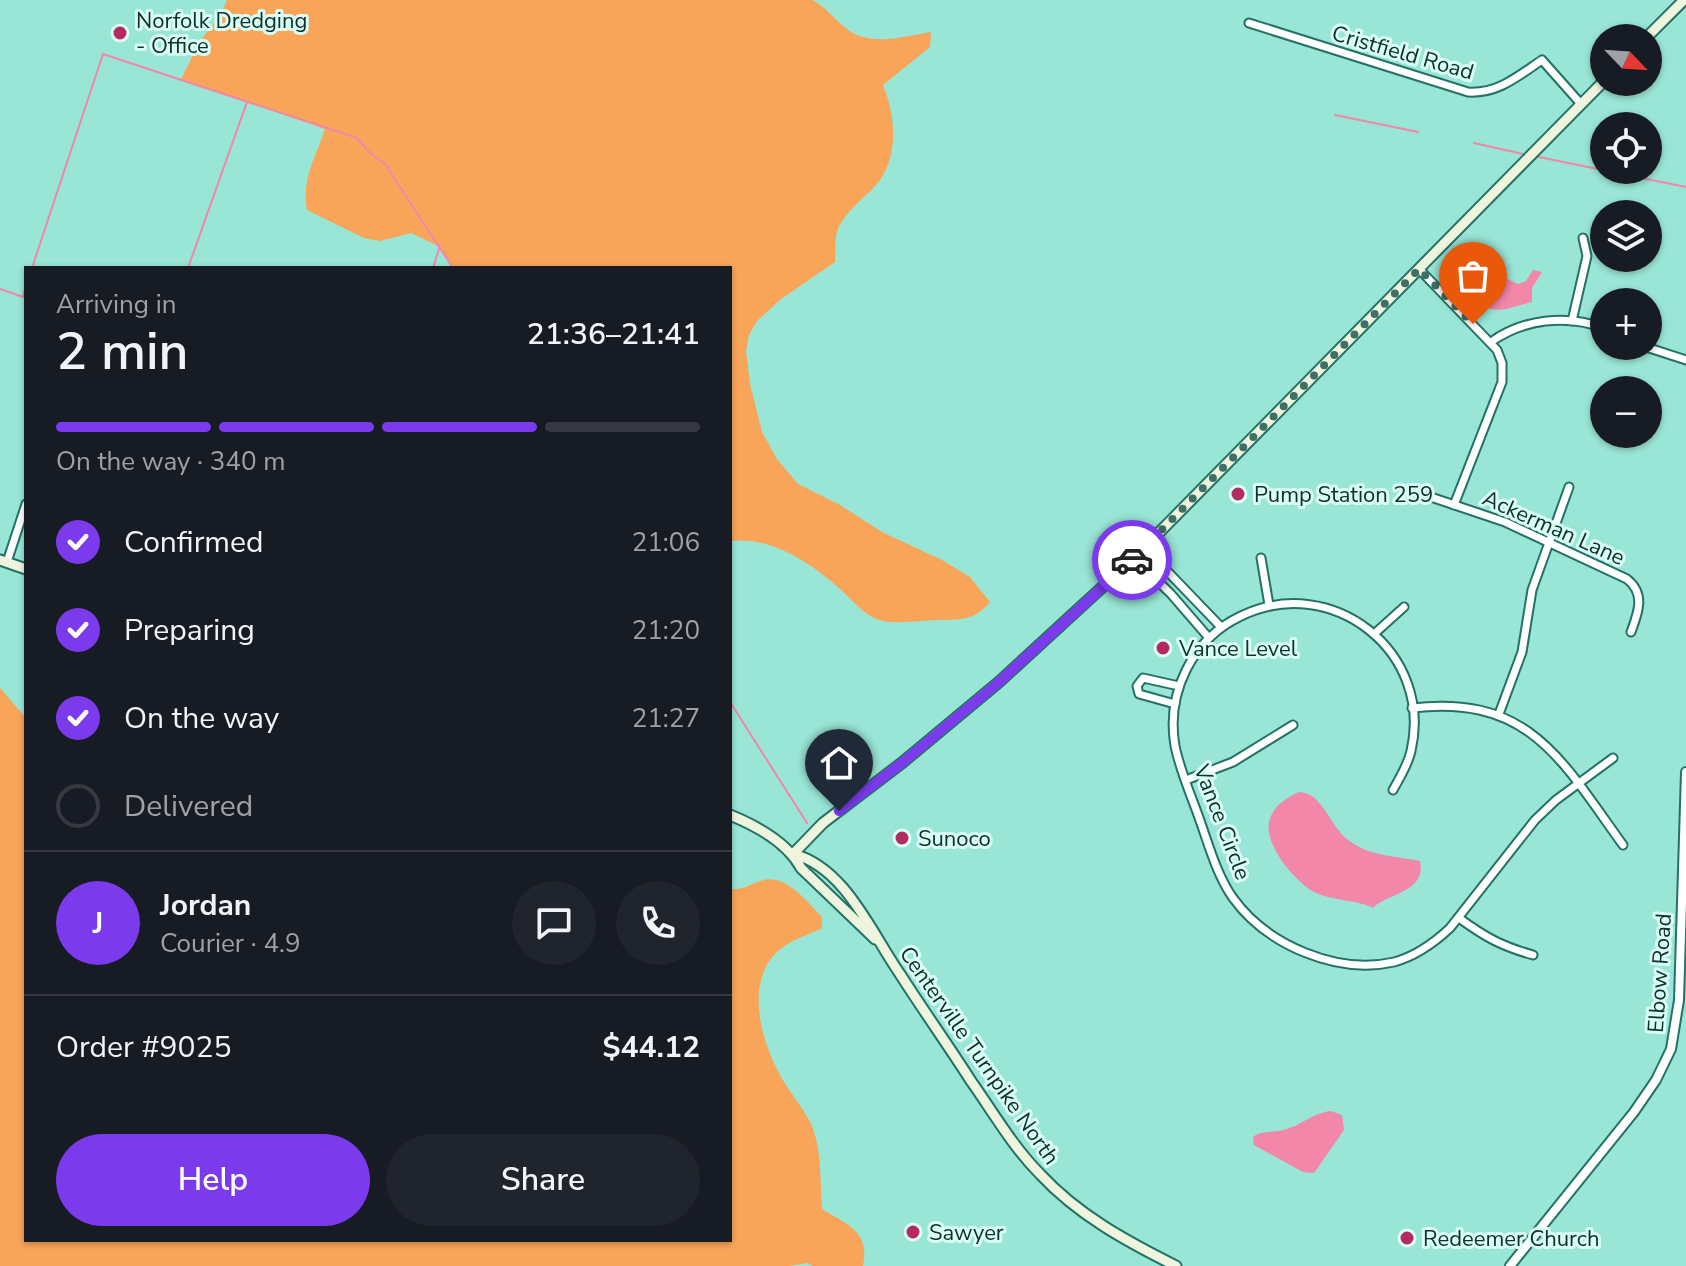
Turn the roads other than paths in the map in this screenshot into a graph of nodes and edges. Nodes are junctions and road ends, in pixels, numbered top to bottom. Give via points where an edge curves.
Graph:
1 (1684, 0) edge
2 (1249, 23) dead end
3 (1660, 24) edge
4 (1590, 95) edge
5 (1581, 104) junction
6 (1583, 238) dead end
7 (1419, 269) junction
8 (1572, 321) junction
9 (1590, 325) edge
10 (1491, 342) junction
11 (1662, 352) edge
12 (1686, 360) edge
13 (1569, 487) dead end
14 (1410, 490) dead end
15 (1454, 505) junction
16 (24, 509) edge
17 (1549, 542) junction
18 (1144, 547) junction
19 (1134, 558) junction
20 (1261, 558) dead end
21 (3, 561) edge
22 (24, 568) edge
23 (1269, 605) junction
24 (1404, 607) dead end
25 (1221, 627) junction
26 (1631, 632) dead end
27 (1374, 634) junction
28 (1209, 638) junction
29 (1179, 686) junction
30 (1175, 704) junction
31 (1412, 708) junction
32 (1499, 714) junction
33 (1293, 725) dead end
34 (1613, 758) dead end
35 (1686, 772) edge
36 (1186, 780) junction
37 (1578, 783) junction
38 (1393, 790) dead end
39 (732, 816) edge
40 (1623, 845) dead end
41 (793, 854) junction
42 (1459, 918) junction
43 (1683, 954) edge
44 (1533, 955) dead end
45 (1176, 1266) edge
46 (1510, 1266) edge

1 - 3 main road
2 - 5 street, Cristfield Road via 1468,92 1498,88 1542,60
4 - 5 main road
5 - 7 main road
6 - 8 street via 1587,256
7 - 10 street
7 - 18 main road
8 - 9 street
8 - 10 street via 1521,325
10 - 15 street via 1500,356 1502,382
11 - 12 street
13 - 17 street
14 - 15 street, Ackerman Lane
15 - 17 street, Ackerman Lane
16 - 21 street
17 - 26 street, Ackerman Lane via 1633,584 1640,598
17 - 32 street via 1532,590 1522,652
18 - 19 main road
18 - 25 street
19 - 28 street
19 - 41 main road via 999,682 823,823
20 - 23 street
21 - 22 main road
23 - 25 street, Vance Circle
23 - 27 street, Vance Circle via 1321,606
24 - 27 street
25 - 28 street, Vance Circle
27 - 31 street, Vance Circle via 1401,671
28 - 29 street, Vance Circle
29 - 30 street, Vance Circle
29 - 30 street via 1150,677 1137,686 1139,694
30 - 36 street, Vance Circle via 1176,748
31 - 32 street via 1459,705
31 - 38 street, Vance Circle via 1411,752
32 - 37 street via 1548,746
33 - 36 street via 1233,762
34 - 37 street, Vance Circle
35 - 43 street, Elbow Road
36 - 42 street, Vance Circle via 1227,888 1262,930 1289,945 1355,965 1395,961 1433,944
37 - 40 street
37 - 42 street, Vance Circle via 1535,820
39 - 41 main road, Centerville Turnpike North
41 - 45 main road, Centerville Turnpike North via 808,858 830,876 870,922 877,941 995,1117 1039,1174 1093,1220
42 - 44 street via 1503,947
43 - 46 street, Elbow Road via 1676,1032 1664,1067

